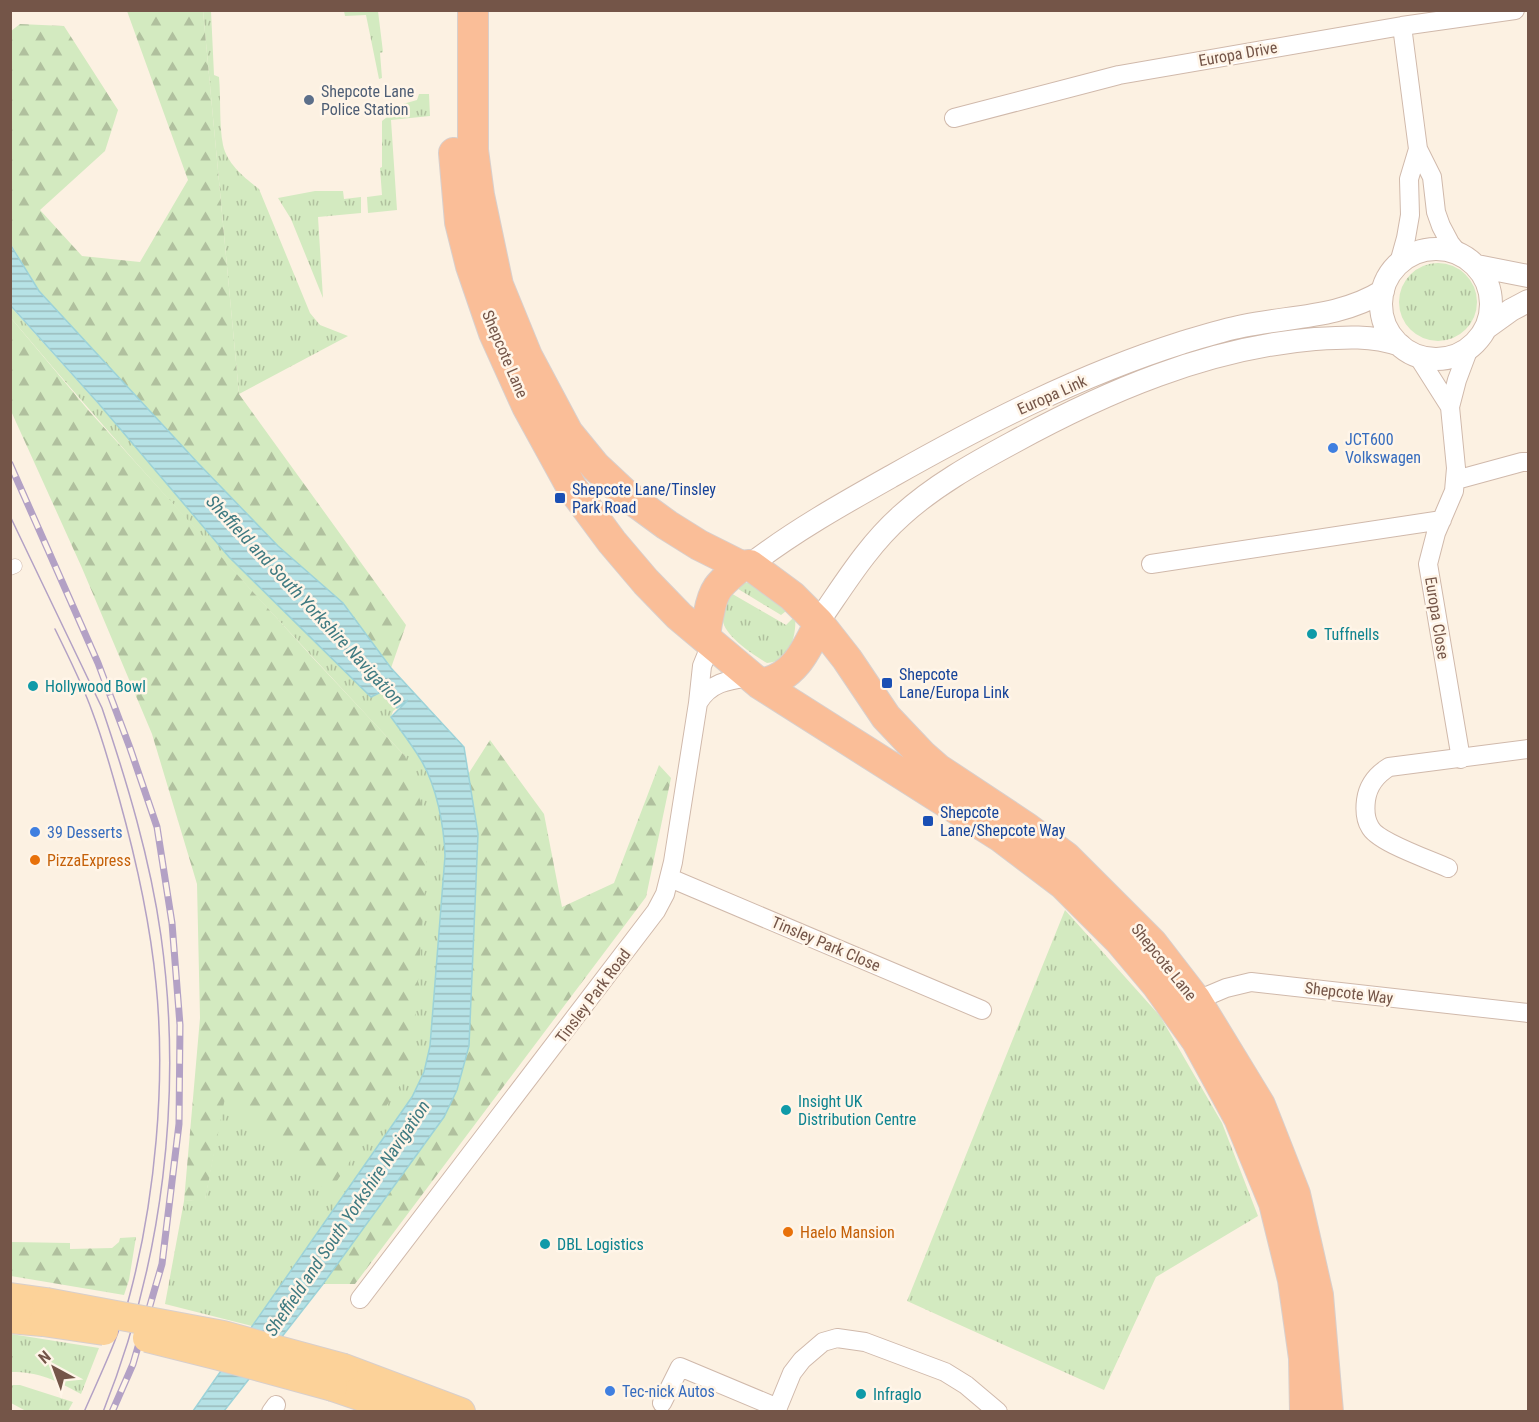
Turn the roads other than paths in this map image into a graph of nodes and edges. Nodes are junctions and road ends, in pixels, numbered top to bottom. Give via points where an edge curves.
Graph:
1 (452, 10) edge
2 (473, 10) edge
3 (1515, 10) edge
4 (1402, 26) junction
5 (954, 118) dead end
6 (1418, 149) junction
7 (1468, 260) junction
8 (1399, 263) junction
9 (1528, 276) edge
10 (1383, 291) junction
11 (1528, 300) edge
12 (1486, 328) junction
13 (1469, 348) junction
14 (1408, 350) junction
15 (537, 400) junction
16 (1450, 407) junction
17 (1528, 462) edge
18 (1456, 480) junction
19 (1442, 519) junction
20 (667, 525) junction
21 (612, 542) junction
22 (1151, 564) dead end
23 (745, 565) junction
24 (818, 623) junction
25 (709, 641) junction
26 (756, 680) junction
27 (698, 703) junction
28 (1528, 749) edge
29 (1461, 759) junction
30 (981, 811) junction
31 (1448, 868) dead end
32 (670, 878) junction
33 (1132, 938) junction
34 (1186, 1006) junction
35 (982, 1010) dead end
36 (1528, 1013) edge
37 (10, 1297) edge
38 (360, 1299) dead end
39 (45, 1312) junction
40 (10, 1319) edge
41 (339, 1377) junction
42 (662, 1402) dead end
43 (777, 1410) edge
44 (406, 1412) edge
45 (461, 1412) edge
46 (998, 1412) edge
47 (1305, 1412) edge
48 (1328, 1412) edge

1 - 15 highway, Shepcote Lane via 452,100 460,222 494,333
2 - 15 highway, Shepcote Lane via 473,150 478,195 498,285 527,356
3 - 4 street, Europa Drive
4 - 5 street, Europa Drive via 1119,75
4 - 6 street
6 - 7 street via 1432,177 1441,226 1450,243
6 - 8 street via 1409,178 1410,215
7 - 8 street via 1427,249
7 - 9 street
7 - 12 street via 1484,275 1491,296
8 - 10 street
10 - 14 street via 1384,321
10 - 23 street, Europa Link via 1345,309 1217,332 1056,392 941,448
11 - 12 street
12 - 13 street
13 - 14 street via 1457,355 1430,359
13 - 16 street, Europa Close
14 - 16 street, Europa Close
14 - 24 street, Europa Link via 1383,339 1339,337 1285,342 1159,374 1051,422 975,463 903,514 855,566
15 - 20 highway, Shepcote Lane via 595,466
15 - 21 highway, Shepcote Lane via 573,488
16 - 18 street, Europa Close
17 - 18 street
18 - 19 street, Europa Close
19 - 22 street
19 - 29 street, Europa Close via 1428,564
20 - 21 highway via 650,525
20 - 23 highway, Shepcote Lane via 699,545
21 - 25 highway, Shepcote Lane via 679,616
23 - 24 highway, Shepcote Lane via 792,596
23 - 25 highway via 712,595 705,631
24 - 26 highway via 798,663 776,679
24 - 30 highway, Shepcote Lane via 905,739
25 - 26 highway, Shepcote Lane
25 - 27 street, Tinsley Park Road
26 - 27 street via 719,683
26 - 30 highway, Shepcote Lane
27 - 32 street, Tinsley Park Road
28 - 29 street
29 - 31 street via 1389,767 1368,789 1365,809 1370,828 1381,839
30 - 33 highway, Shepcote Lane via 1001,837
30 - 33 highway, Shepcote Lane via 1027,828 1066,857 1118,908 1114,923
32 - 35 street, Tinsley Park Close
32 - 38 street, Tinsley Park Road via 644,929
33 - 34 highway, Shepcote Lane via 1158,985
34 - 36 street, Shepcote Way via 1226,988 1251,982
34 - 47 highway, Shepcote Lane via 1197,1041 1239,1118 1274,1203 1293,1280 1304,1358
34 - 48 highway, Shepcote Lane via 1260,1105 1295,1194 1318,1295
37 - 39 main road
39 - 40 main road
39 - 41 main road, bridge via 214,1333
41 - 44 main road
41 - 45 main road
42 - 43 street via 680,1367
43 - 46 street via 792,1373 812,1350 823,1342 850,1338 945,1372

